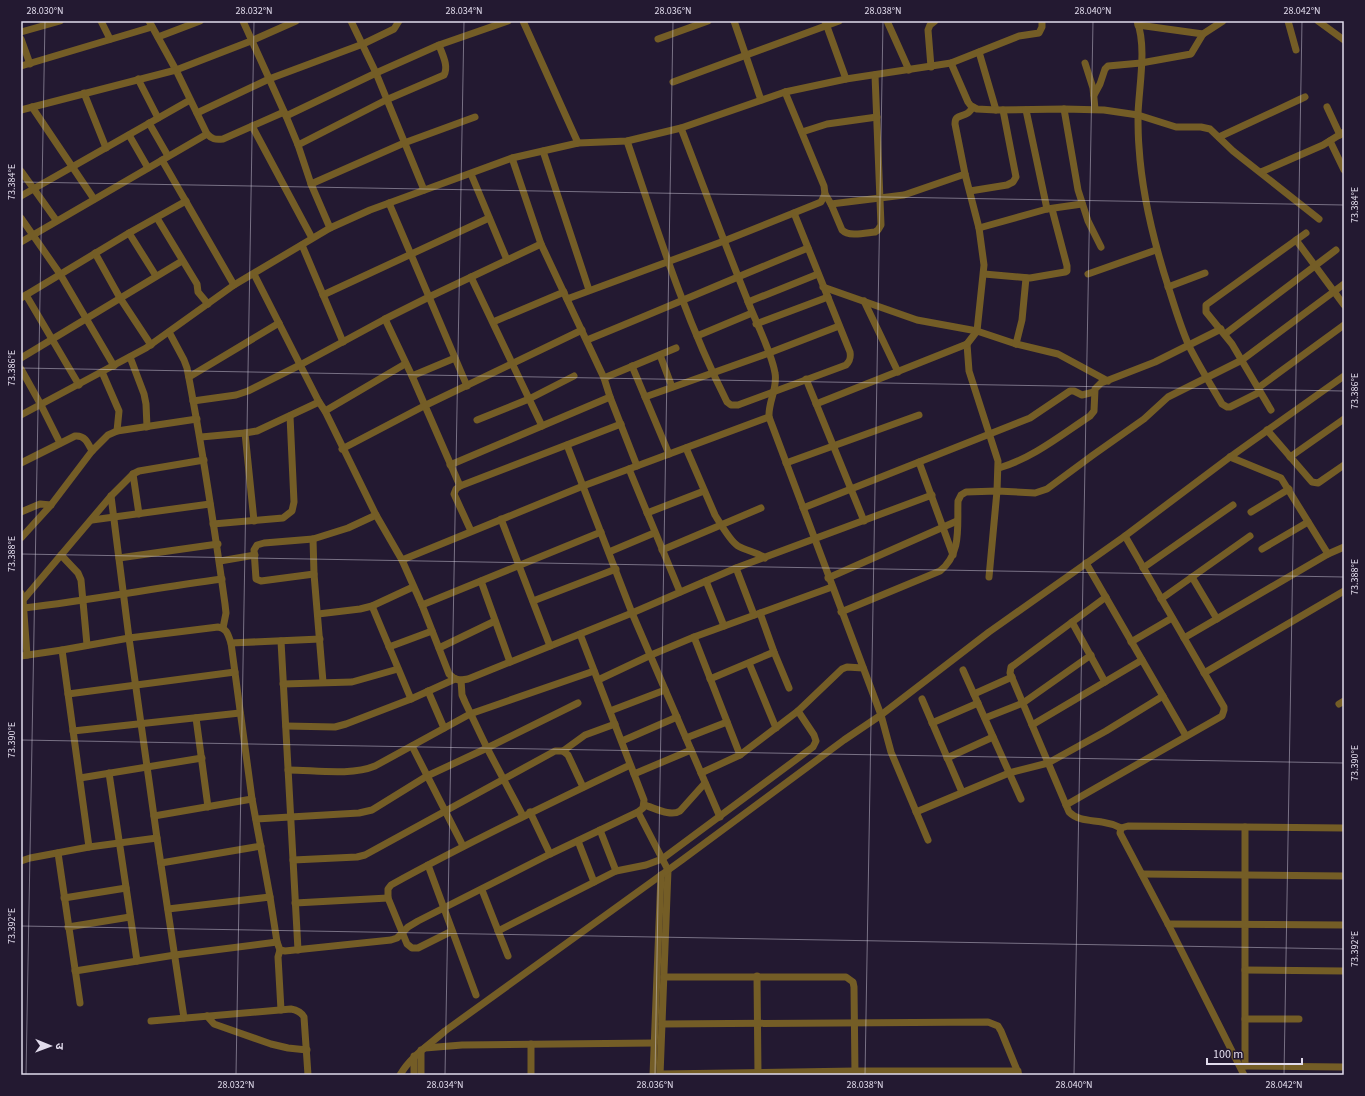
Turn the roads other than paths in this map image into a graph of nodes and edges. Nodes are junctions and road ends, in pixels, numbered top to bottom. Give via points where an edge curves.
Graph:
1 (60, 21) edge
2 (101, 21) edge
3 (200, 21) edge
4 (243, 21) edge
5 (296, 21) edge
6 (351, 21) edge
7 (399, 21) edge
8 (508, 21) edge
9 (523, 21) edge
10 (708, 21) edge
11 (734, 21) edge
12 (839, 21) edge
13 (887, 21) edge
14 (935, 21) edge
15 (1042, 21) edge
16 (1223, 21) edge
17 (1288, 21) edge
18 (1318, 21) edge
19 (826, 23) edge
20 (1137, 23) edge
21 (150, 24) edge
22 (21, 32) edge
23 (1203, 34) junction
24 (158, 37) junction
25 (1343, 38) edge
26 (21, 39) edge
27 (110, 39) junction
28 (658, 39) dead end
29 (251, 41) junction
30 (363, 44) junction
31 (439, 45) junction
32 (1296, 50) dead end
33 (979, 52) junction
34 (746, 56) junction
35 (951, 63) junction
36 (1085, 63) dead end
37 (1141, 63) junction
38 (30, 64) junction
39 (21, 66) edge
40 (931, 67) junction
41 (176, 70) junction
42 (909, 70) junction
43 (376, 72) junction
44 (875, 75) junction
45 (138, 79) junction
46 (269, 79) junction
47 (846, 79) junction
48 (673, 82) dead end
49 (785, 92) junction
50 (84, 93) junction
51 (1094, 95) junction
52 (1305, 97) dead end
53 (190, 100) junction
54 (386, 100) junction
55 (761, 100) junction
56 (32, 107) junction
57 (973, 107) junction
58 (1327, 107) dead end
59 (1064, 109) junction
60 (1095, 109) junction
61 (21, 110) edge
62 (999, 110) junction
63 (1026, 110) junction
64 (196, 113) junction
65 (285, 114) junction
66 (1138, 115) junction
67 (475, 117) dead end
68 (877, 117) junction
69 (158, 118) junction
70 (149, 123) junction
71 (252, 126) junction
72 (681, 128) junction
73 (802, 132) junction
74 (1342, 133) edge
75 (207, 134) junction
76 (129, 135) junction
77 (1219, 137) junction
78 (627, 141) junction
79 (1330, 141) junction
80 (404, 143) junction
81 (578, 144) junction
82 (298, 145) junction
83 (106, 148) junction
84 (543, 151) junction
85 (165, 158) junction
86 (512, 158) junction
87 (72, 167) junction
88 (148, 168) junction
89 (1344, 170) edge
90 (21, 171) edge
91 (1261, 172) junction
92 (471, 174) junction
93 (965, 174) junction
94 (311, 184) junction
95 (33, 189) junction
96 (424, 190) junction
97 (970, 191) junction
98 (825, 194) junction
99 (21, 196) edge
100 (879, 197) junction
101 (94, 199) junction
102 (186, 201) junction
103 (389, 203) junction
104 (831, 204) junction
105 (1082, 204) junction
106 (1050, 209) junction
107 (794, 213) junction
108 (21, 218) edge
109 (157, 218) junction
110 (489, 218) junction
111 (1319, 219) dead end
112 (56, 220) junction
113 (330, 228) junction
114 (979, 228) junction
115 (129, 233) junction
116 (1306, 233) dead end
117 (34, 235) junction
118 (312, 238) junction
119 (1296, 240) junction
120 (724, 241) junction
121 (21, 242) edge
122 (541, 244) junction
123 (302, 245) junction
124 (1101, 247) dead end
125 (808, 248) junction
126 (1156, 250) junction
127 (1336, 250) dead end
128 (95, 253) junction
129 (411, 254) junction
130 (182, 260) junction
131 (507, 260) junction
132 (669, 262) junction
133 (1315, 265) junction
134 (1205, 273) dead end
135 (60, 274) junction
136 (254, 274) junction
137 (818, 274) junction
138 (984, 274) junction
139 (1088, 274) dead end
140 (156, 276) junction
141 (471, 276) junction
142 (738, 276) junction
143 (1026, 278) junction
144 (1344, 284) edge
145 (234, 286) junction
146 (823, 287) junction
147 (1168, 287) junction
148 (589, 290) junction
149 (1334, 291) junction
150 (323, 295) junction
151 (565, 295) junction
152 (23, 296) edge
153 (429, 297) junction
154 (828, 297) junction
155 (120, 298) junction
156 (684, 300) junction
157 (864, 301) junction
158 (748, 302) junction
159 (208, 304) junction
160 (1344, 305) edge
161 (752, 313) junction
162 (87, 318) junction
163 (385, 319) junction
164 (493, 322) junction
165 (279, 323) junction
166 (756, 324) junction
167 (1344, 325) edge
168 (839, 326) junction
169 (582, 330) junction
170 (977, 331) junction
171 (1223, 331) junction
172 (169, 332) junction
173 (697, 336) junction
174 (52, 340) junction
175 (587, 340) junction
176 (343, 342) junction
177 (968, 344) junction
178 (1016, 344) junction
179 (151, 345) junction
180 (1189, 346) junction
181 (676, 348) dead end
182 (769, 353) junction
183 (660, 355) junction
184 (130, 357) junction
185 (21, 358) edge
186 (455, 358) junction
187 (1242, 360) junction
188 (405, 364) junction
189 (512, 364) junction
190 (114, 366) junction
191 (300, 366) junction
192 (632, 366) junction
193 (21, 369) edge
194 (102, 372) junction
195 (898, 372) junction
196 (712, 373) junction
197 (412, 376) junction
198 (574, 376) dead end
199 (1344, 376) edge
200 (189, 377) junction
201 (604, 378) junction
202 (1208, 378) junction
203 (806, 379) junction
204 (1108, 380) junction
205 (79, 385) junction
206 (467, 386) junction
207 (672, 387) junction
208 (1259, 390) junction
209 (773, 391) junction
210 (1094, 392) junction
211 (645, 397) junction
212 (610, 398) junction
213 (529, 399) junction
214 (193, 400) junction
215 (319, 402) junction
216 (816, 404) junction
217 (42, 405) junction
218 (424, 406) junction
219 (1271, 410) dead end
220 (325, 411) junction
221 (21, 415) edge
222 (919, 415) dead end
223 (290, 416) junction
224 (769, 417) junction
225 (197, 419) junction
226 (1344, 419) edge
227 (477, 420) dead end
228 (621, 424) junction
229 (542, 426) junction
230 (147, 427) junction
231 (1267, 430) junction
232 (117, 431) junction
233 (245, 433) junction
234 (988, 434) junction
235 (200, 437) junction
236 (60, 443) junction
237 (567, 444) junction
238 (833, 446) junction
239 (342, 448) junction
240 (686, 448) junction
241 (92, 451) junction
242 (669, 454) junction
243 (1230, 457) junction
244 (1290, 457) junction
245 (204, 460) junction
246 (919, 462) junction
247 (21, 463) edge
248 (786, 463) junction
249 (450, 465) junction
250 (1344, 465) edge
251 (637, 466) junction
252 (999, 468) junction
253 (629, 469) junction
254 (133, 474) junction
255 (460, 486) junction
256 (583, 486) junction
257 (851, 489) junction
258 (1289, 489) junction
259 (704, 491) junction
260 (997, 492) junction
261 (932, 494) junction
262 (111, 496) junction
263 (51, 504) junction
264 (210, 504) junction
265 (1233, 504) dead end
266 (761, 508) dead end
267 (803, 508) junction
268 (21, 512) edge
269 (1251, 512) dead end
270 (647, 513) junction
271 (138, 514) junction
272 (376, 515) junction
273 (114, 517) junction
274 (501, 519) junction
275 (92, 520) junction
276 (254, 521) junction
277 (864, 521) junction
278 (957, 521) junction
279 (1308, 522) junction
280 (214, 524) junction
281 (720, 524) junction
282 (943, 527) junction
283 (471, 531) junction
284 (601, 532) junction
285 (654, 533) junction
286 (1125, 536) junction
287 (1250, 536) dead end
288 (21, 538) edge
289 (314, 539) junction
290 (814, 540) junction
291 (218, 544) junction
292 (1344, 547) edge
293 (1262, 549) dead end
294 (662, 550) junction
295 (609, 552) junction
296 (1328, 554) junction
297 (62, 555) junction
298 (254, 555) junction
299 (953, 555) junction
300 (119, 558) junction
301 (765, 558) junction
302 (402, 560) junction
303 (220, 561) junction
304 (1086, 563) junction
305 (519, 566) junction
306 (736, 568) junction
307 (1144, 568) junction
308 (616, 569) junction
309 (314, 574) junction
310 (989, 577) dead end
311 (1192, 577) junction
312 (828, 578) junction
313 (222, 579) junction
314 (481, 581) junction
315 (706, 581) junction
316 (413, 587) junction
317 (832, 587) junction
318 (1344, 591) edge
319 (680, 592) junction
320 (123, 593) junction
321 (1106, 597) junction
322 (1161, 599) junction
323 (23, 600) edge
324 (84, 601) junction
325 (533, 601) junction
326 (422, 605) junction
327 (372, 606) junction
328 (841, 612) junction
329 (632, 613) junction
330 (318, 614) junction
331 (757, 614) junction
332 (1172, 618) junction
333 (1217, 619) junction
334 (495, 621) junction
335 (1072, 622) junction
336 (724, 626) junction
337 (223, 628) junction
338 (432, 631) junction
339 (580, 634) junction
340 (694, 637) junction
341 (129, 638) junction
342 (1184, 638) junction
343 (320, 639) junction
344 (281, 641) junction
345 (1131, 642) junction
346 (231, 643) junction
347 (87, 645) junction
348 (550, 646) junction
349 (389, 647) junction
350 (439, 648) junction
351 (62, 650) junction
352 (774, 652) junction
353 (24, 655) edge
354 (651, 655) junction
355 (1091, 655) junction
356 (1142, 660) junction
357 (510, 662) junction
358 (749, 663) junction
359 (863, 668) junction
360 (398, 669) junction
361 (963, 670) dead end
362 (594, 671) junction
363 (235, 672) junction
364 (1204, 673) junction
365 (1012, 677) junction
366 (710, 679) junction
367 (458, 680) junction
368 (598, 680) junction
369 (324, 682) junction
370 (1105, 682) junction
371 (283, 684) junction
372 (135, 685) junction
373 (790, 688) dead end
374 (666, 690) junction
375 (428, 691) junction
376 (68, 694) junction
377 (974, 694) junction
378 (1162, 696) junction
379 (411, 699) junction
380 (922, 699) dead end
381 (578, 703) dead end
382 (978, 703) junction
383 (1023, 703) junction
384 (610, 711) junction
385 (798, 711) junction
386 (240, 713) junction
387 (470, 714) junction
388 (881, 715) junction
389 (677, 717) junction
390 (196, 718) junction
391 (985, 718) junction
392 (727, 722) junction
393 (932, 723) junction
394 (141, 724) junction
395 (615, 724) junction
396 (1032, 725) junction
397 (286, 726) junction
398 (444, 728) junction
399 (776, 728) junction
400 (73, 731) junction
401 (1186, 736) junction
402 (993, 737) junction
403 (686, 738) junction
404 (622, 741) junction
405 (412, 746) junction
406 (487, 748) junction
407 (691, 750) junction
408 (563, 751) junction
409 (740, 755) junction
410 (202, 758) junction
411 (947, 758) junction
412 (1048, 763) junction
413 (630, 765) junction
414 (147, 767) junction
415 (288, 770) junction
416 (109, 773) junction
417 (701, 773) junction
418 (1009, 773) junction
419 (634, 774) junction
420 (427, 776) junction
421 (80, 778) junction
422 (504, 780) junction
423 (705, 783) junction
424 (583, 787) junction
425 (962, 792) junction
426 (252, 799) junction
427 (1021, 799) dead end
428 (644, 804) junction
429 (1066, 806) junction
430 (208, 807) junction
431 (445, 810) junction
432 (530, 812) junction
433 (638, 812) junction
434 (916, 812) junction
435 (154, 816) junction
436 (523, 816) junction
437 (291, 817) junction
438 (720, 817) junction
439 (256, 819) junction
440 (1245, 827) junction
441 (1121, 828) junction
442 (1344, 828) edge
443 (600, 830) junction
444 (157, 838) junction
445 (928, 840) dead end
446 (578, 842) junction
447 (120, 843) junction
448 (261, 846) junction
449 (463, 846) junction
450 (89, 847) junction
451 (58, 853) junction
452 (550, 854) junction
453 (662, 859) junction
454 (21, 860) edge
455 (293, 860) junction
456 (161, 863) junction
457 (428, 864) junction
458 (668, 870) junction
459 (616, 871) junction
460 (1142, 874) junction
461 (661, 875) junction
462 (1245, 876) junction
463 (1344, 876) edge
464 (594, 882) junction
465 (126, 888) junction
466 (482, 890) junction
467 (270, 897) junction
468 (64, 898) junction
469 (388, 898) junction
470 (295, 903) junction
471 (444, 909) junction
472 (168, 910) junction
473 (130, 917) junction
474 (1168, 924) junction
475 (1245, 924) junction
476 (1344, 925) edge
477 (68, 927) junction
478 (452, 931) junction
479 (498, 931) junction
480 (403, 933) junction
481 (277, 942) junction
482 (280, 950) junction
483 (298, 950) junction
484 (175, 955) junction
485 (508, 956) dead end
486 (137, 961) junction
487 (1245, 970) junction
488 (75, 971) junction
489 (1344, 971) edge
490 (757, 976) junction
491 (664, 977) junction
492 (476, 995) dead end
493 (80, 1003) dead end
494 (282, 1010) junction
495 (208, 1016) junction
496 (184, 1018) junction
497 (1245, 1018) junction
498 (1299, 1020) dead end
499 (150, 1021) dead end
500 (758, 1023) junction
501 (855, 1023) junction
502 (662, 1024) junction
503 (654, 1043) junction
504 (531, 1044) junction
505 (423, 1049) junction
506 (307, 1050) junction
507 (414, 1056) junction
508 (1242, 1066) junction
509 (1344, 1067) edge
510 (855, 1073) edge
511 (1018, 1073) edge
512 (660, 1074) edge
513 (758, 1074) edge
514 (308, 1075) edge
515 (400, 1075) edge
516 (414, 1075) edge
517 (420, 1075) edge
518 (531, 1075) edge
519 (653, 1075) edge
520 (1244, 1075) edge

1 - 22 street
2 - 27 street
3 - 24 street
4 - 29 street
5 - 29 street
6 - 30 street
7 - 30 street via 394,29
8 - 31 street
9 - 81 street
10 - 28 street
11 - 34 street
12 - 19 street
13 - 42 street
14 - 40 street via 928,30
15 - 33 street via 1039,33 1019,36
16 - 23 street
17 - 32 street
18 - 25 street
19 - 34 street
19 - 47 street
20 - 23 street
20 - 37 street via 1141,38
21 - 24 street
21 - 27 street
23 - 37 street via 1191,54
24 - 41 street
26 - 38 street
27 - 38 street
29 - 41 street
29 - 46 street
30 - 43 street
30 - 46 street
31 - 43 street
31 - 54 street via 445,64 444,75
33 - 35 street
33 - 62 street
34 - 48 street
34 - 55 street
35 - 40 street
35 - 57 street via 968,102
36 - 51 street
37 - 51 street via 1108,66
37 - 66 street
38 - 39 street
40 - 42 street
41 - 45 street
41 - 53 street
42 - 44 street
43 - 54 street
43 - 65 street
44 - 47 street
44 - 68 street
45 - 50 street
45 - 69 street
46 - 64 street
46 - 65 street
47 - 49 street
49 - 55 street
49 - 73 street
50 - 56 street
50 - 83 street
51 - 60 street
52 - 77 street
53 - 64 street
53 - 69 street
54 - 80 street
54 - 82 street
55 - 72 street
56 - 61 street
56 - 87 street
57 - 62 street
57 - 93 street via 955,119
58 - 74 street
59 - 60 street
59 - 63 street
59 - 105 street
60 - 66 street
62 - 63 street
62 - 97 street via 1016,177 1007,185
63 - 106 street
64 - 75 street
65 - 71 street
65 - 82 street
66 - 77 street via 1176,127 1205,128 1214,131
66 - 126 street via 1139,149
67 - 80 street
68 - 73 street via 827,124
68 - 100 street
69 - 70 street
70 - 76 street
70 - 85 street
71 - 75 street via 217,140
71 - 118 street
72 - 78 street
72 - 120 street
73 - 98 street
74 - 79 street
75 - 85 street
76 - 83 street
76 - 88 street
77 - 91 street
78 - 81 street
78 - 132 street
79 - 89 street
79 - 91 street
80 - 94 street
80 - 96 street
81 - 84 street
82 - 94 street
83 - 87 street
84 - 86 street
84 - 148 street
85 - 88 street
85 - 102 street
86 - 92 street
86 - 122 street
87 - 95 street
87 - 101 street
88 - 101 street
90 - 95 street
91 - 111 street
92 - 96 street
92 - 110 street
93 - 97 street
93 - 100 street via 904,195
94 - 113 street
95 - 99 street
95 - 112 street
96 - 103 street
97 - 114 street
98 - 104 street
98 - 107 street via 821,202
100 - 104 street
100 - 104 street via 881,225 875,232 845,233
101 - 112 street
102 - 109 street
102 - 145 street
103 - 113 street
103 - 129 street
105 - 106 street
105 - 124 street
106 - 114 street
106 - 143 street via 1067,266 1066,271
107 - 120 street
107 - 125 street
108 - 117 street
109 - 115 street
109 - 130 street
110 - 129 street
110 - 131 street
112 - 117 street
113 - 118 street
114 - 138 street
115 - 128 street
115 - 140 street
116 - 119 street
117 - 121 street
117 - 135 street
118 - 123 street
119 - 133 street
119 - 171 street via 1208,302 1206,312
120 - 132 street
120 - 142 street
122 - 131 street
122 - 151 street
123 - 136 street
123 - 150 street
125 - 137 street
125 - 142 street
126 - 139 street
126 - 147 street
127 - 133 street
128 - 135 street
128 - 155 street
129 - 150 street
129 - 153 street
130 - 140 street
130 - 159 street via 197,284 198,292
131 - 141 street
132 - 148 street
132 - 156 street
133 - 149 street
133 - 171 street
134 - 147 street
135 - 152 street
135 - 162 street
136 - 145 street
136 - 165 street
137 - 146 street
137 - 158 street
138 - 143 street
138 - 170 street
140 - 155 street
141 - 153 street
141 - 164 street
142 - 156 street
142 - 158 street
143 - 178 street via 1022,320
144 - 149 street
145 - 159 street
146 - 154 street
146 - 157 street
147 - 180 street
148 - 151 street
149 - 160 street
149 - 187 street
150 - 176 street
151 - 164 street
151 - 169 street
152 - 174 street
153 - 163 street
153 - 186 street
154 - 166 street
154 - 168 street
155 - 162 street
155 - 179 street
156 - 173 street
156 - 175 street
157 - 170 street via 917,320
157 - 195 street
158 - 161 street
159 - 172 street
161 - 166 street
161 - 173 street
162 - 174 street
162 - 190 street
163 - 176 street
163 - 188 street
164 - 189 street
165 - 191 street
165 - 200 street
166 - 182 street
167 - 208 street
168 - 182 street
168 - 203 street via 850,352 849,362
169 - 175 street
169 - 189 street
170 - 177 street
170 - 178 street
171 - 180 street
171 - 187 street
172 - 179 street
172 - 200 street via 184,360
173 - 196 street
174 - 185 street
174 - 205 street
175 - 201 street
176 - 191 street
177 - 195 street
177 - 234 street via 969,371
178 - 204 street via 1058,354
179 - 184 street
180 - 202 street
180 - 204 street
181 - 183 street
182 - 196 street
182 - 209 street via 776,380
183 - 192 street
183 - 207 street
184 - 190 street
184 - 230 street via 144,394
186 - 197 street
186 - 206 street
187 - 202 street
187 - 208 street
188 - 197 street
188 - 220 street
189 - 206 street
189 - 213 street
190 - 194 street
191 - 214 street via 236,395
191 - 215 street
192 - 201 street
192 - 211 street
193 - 217 street
194 - 205 street
194 - 232 street via 119,411
195 - 216 street
196 - 207 street
196 - 209 street via 731,406
197 - 218 street
198 - 213 street
199 - 231 street
200 - 214 street
201 - 212 street
202 - 208 street via 1222,404 1227,407
202 - 260 street via 1162,401 1144,419 1047,489 1035,493
203 - 209 street
203 - 216 street
204 - 210 street via 1097,386
205 - 217 street
206 - 218 street
207 - 211 street
208 - 219 street
209 - 224 street
210 - 234 street via 1082,395 1071,391 1035,416
210 - 252 street via 1094,411 1090,416 1028,456
211 - 242 street
212 - 228 street
212 - 229 street
213 - 227 street
213 - 229 street
214 - 225 street
215 - 220 street
215 - 223 street
216 - 238 street
217 - 221 street
217 - 236 street
218 - 239 street
218 - 249 street
220 - 239 street
222 - 238 street
223 - 233 street via 257,431
223 - 276 street via 294,502 292,511 282,518
224 - 240 street
224 - 248 street
225 - 230 street
225 - 235 street
226 - 244 street
228 - 237 street
228 - 251 street
229 - 249 street
230 - 232 street
231 - 243 street
231 - 244 street
232 - 241 street via 108,435
233 - 235 street
233 - 276 street
234 - 246 street
234 - 252 street
235 - 245 street
236 - 241 street via 81,435
236 - 247 street
237 - 255 street
237 - 256 street
238 - 248 street
238 - 257 street
239 - 272 street
240 - 242 street
240 - 259 street
241 - 263 street
242 - 251 street
243 - 258 street via 1282,478
243 - 286 street
244 - 250 street via 1309,480 1315,483
245 - 254 street via 138,470
245 - 264 street
246 - 257 street
246 - 261 street
248 - 267 street
249 - 255 street
251 - 253 street
252 - 260 street
253 - 256 street
253 - 270 street
254 - 262 street
254 - 271 street
255 - 283 street via 454,494
256 - 274 street
256 - 284 street
257 - 267 street
257 - 277 street
258 - 269 street
258 - 279 street
259 - 270 street
259 - 281 street
260 - 278 street via 960,494
260 - 310 street
261 - 277 street
261 - 282 street
262 - 273 street
262 - 275 street
263 - 268 street via 40,504
263 - 288 street
264 - 271 street
264 - 280 street
265 - 307 street
266 - 281 street
267 - 290 street
270 - 285 street
271 - 273 street
272 - 289 street via 348,528
272 - 302 street
273 - 275 street
273 - 300 street
274 - 283 street
274 - 305 street
275 - 297 street
276 - 280 street
277 - 290 street
278 - 282 street
278 - 299 street via 957,546
279 - 293 street
279 - 296 street
280 - 291 street
281 - 294 street
281 - 301 street via 739,546
282 - 299 street
282 - 312 street
283 - 302 street
284 - 295 street
284 - 305 street
285 - 294 street
285 - 295 street
286 - 304 street
286 - 307 street
287 - 311 street
289 - 298 street via 264,543 257,545
289 - 309 street
290 - 301 street
290 - 312 street
291 - 300 street
291 - 303 street
292 - 296 street
294 - 319 street
295 - 308 street
296 - 333 street
297 - 323 street
297 - 324 street via 78,573
298 - 303 street
298 - 309 street via 256,579 261,581
299 - 328 street via 940,571
300 - 320 street
301 - 306 street
302 - 316 street
303 - 313 street
304 - 321 street
304 - 388 street via 989,632
305 - 314 street
305 - 325 street
306 - 315 street
306 - 331 street
307 - 322 street
308 - 325 street
308 - 329 street
309 - 330 street
311 - 322 street
311 - 333 street
312 - 317 street
313 - 320 street
313 - 337 street via 226,613
314 - 326 street
314 - 334 street
315 - 319 street
315 - 336 street
316 - 326 street
316 - 327 street
317 - 328 street
317 - 331 street
318 - 364 street
319 - 329 street
320 - 324 street
320 - 341 street
321 - 335 street
321 - 345 street
322 - 332 street
323 - 324 street
323 - 353 street
324 - 347 street
325 - 348 street
326 - 338 street
327 - 330 street
327 - 349 street
328 - 359 street
329 - 339 street
329 - 354 street
330 - 343 street
331 - 336 street
331 - 352 street
332 - 342 street
332 - 345 street
333 - 342 street
334 - 350 street
334 - 357 street
335 - 355 street
335 - 365 street via 1014,665 1010,670
336 - 340 street
337 - 341 street
337 - 346 street
338 - 349 street
338 - 350 street
339 - 348 street
339 - 362 street
340 - 354 street
340 - 366 street
341 - 347 street
341 - 372 street
342 - 364 street
343 - 344 street
343 - 369 street
344 - 346 street
344 - 371 street
345 - 356 street
346 - 363 street
347 - 351 street
348 - 357 street
349 - 360 street
350 - 367 street via 449,674
351 - 353 street
351 - 376 street
352 - 358 street
352 - 373 street
354 - 368 street
354 - 374 street
355 - 370 street
355 - 383 street
356 - 370 street
356 - 378 street
357 - 367 street
358 - 366 street
358 - 399 street
359 - 385 street via 842,669
359 - 388 street
360 - 369 street via 352,682
360 - 379 street
361 - 377 street
362 - 368 street
362 - 387 street
363 - 372 street
363 - 386 street
364 - 401 street via 1224,707 1224,713
365 - 377 street
365 - 383 street
366 - 392 street
367 - 375 street
367 - 387 street
368 - 384 street
369 - 371 street
370 - 396 street
371 - 397 street
372 - 376 street
372 - 394 street
374 - 384 street
374 - 389 street
375 - 379 street
375 - 398 street
376 - 400 street
377 - 382 street
378 - 401 street
378 - 412 street
379 - 397 street via 335,727
380 - 393 street
381 - 406 street
382 - 391 street
382 - 393 street
383 - 391 street
383 - 396 street
384 - 395 street
385 - 399 street
385 - 438 street via 814,735 816,741 813,747
386 - 390 street
386 - 426 street
387 - 398 street
387 - 406 street
388 - 434 street via 891,752
388 - 458 street
389 - 403 street
389 - 404 street
390 - 394 street
390 - 410 street
391 - 402 street
392 - 403 street
392 - 409 street
393 - 411 street
394 - 400 street
394 - 414 street
395 - 404 street
395 - 408 street via 585,735
396 - 412 street
397 - 415 street
398 - 405 street
399 - 409 street
400 - 421 street
401 - 429 street
402 - 411 street
402 - 418 street
403 - 407 street
404 - 413 street
405 - 415 street via 366,770
405 - 420 street
406 - 420 street
406 - 422 street
407 - 417 street
407 - 419 street
408 - 422 street via 555,751
408 - 424 street via 568,755
409 - 417 street
410 - 414 street
410 - 430 street
411 - 425 street
412 - 418 street
412 - 429 street
413 - 419 street
413 - 424 street
414 - 416 street
414 - 435 street
415 - 437 street
416 - 421 street
416 - 447 street
417 - 423 street
418 - 425 street
418 - 427 street
419 - 428 street
420 - 431 street
420 - 437 street via 372,810
421 - 450 street
422 - 431 street
422 - 436 street
423 - 428 street via 676,814
423 - 438 street
424 - 432 street
425 - 434 street
426 - 430 street
426 - 439 street
428 - 433 street
429 - 441 street via 1073,816 1078,818
430 - 435 street
431 - 449 street
431 - 455 street via 365,854
432 - 436 street
432 - 452 street
433 - 443 street
433 - 453 street
434 - 445 street
435 - 444 street
436 - 449 street
437 - 439 street
437 - 455 street
438 - 453 street
439 - 448 street
440 - 441 street
440 - 442 street
440 - 462 street
441 - 460 street via 1120,833
443 - 446 street
443 - 459 street
444 - 447 street
444 - 456 street
446 - 452 street
446 - 464 street
447 - 450 street
447 - 465 street
448 - 456 street
448 - 467 street
449 - 457 street
450 - 451 street
451 - 454 street
451 - 468 street
452 - 466 street
453 - 458 street
453 - 459 street
455 - 470 street
456 - 472 street
457 - 469 street via 391,885 388,889
457 - 471 street
458 - 461 street
458 - 491 street
459 - 464 street
460 - 462 street
460 - 474 street
461 - 503 street
461 - 505 street
462 - 463 street
462 - 475 street
464 - 479 street
465 - 468 street
465 - 473 street
466 - 471 street
466 - 479 street
467 - 472 street
467 - 481 street
468 - 477 street
469 - 470 street
469 - 480 street
470 - 483 street
471 - 478 street
471 - 480 street via 408,927
472 - 484 street
473 - 477 street
473 - 486 street
474 - 475 street
474 - 508 street
475 - 476 street
475 - 487 street
477 - 488 street
478 - 480 street via 418,948 412,948 407,944
478 - 492 street
479 - 485 street
480 - 483 street via 392,940
481 - 482 street
481 - 484 street
482 - 483 street
482 - 494 street via 278,957
484 - 486 street
484 - 496 street
486 - 488 street
487 - 489 street
487 - 497 street
488 - 493 street
490 - 491 street
490 - 500 street
490 - 501 street via 846,976 853,982 854,987
491 - 502 street
494 - 495 street
494 - 506 street via 297,1010 304,1017
495 - 496 street
495 - 506 street via 214,1024 270,1044
496 - 499 street
497 - 498 street
497 - 508 street
500 - 501 street
500 - 502 street
500 - 513 street
501 - 510 street
501 - 511 street via 994,1024 1001,1031
502 - 512 street
503 - 504 street
503 - 519 street
504 - 505 street via 449,1045
504 - 518 street
505 - 507 street
505 - 517 street
506 - 514 street
507 - 515 street
507 - 516 street
508 - 509 street
508 - 520 street
510 - 511 street
510 - 513 street
512 - 513 street

